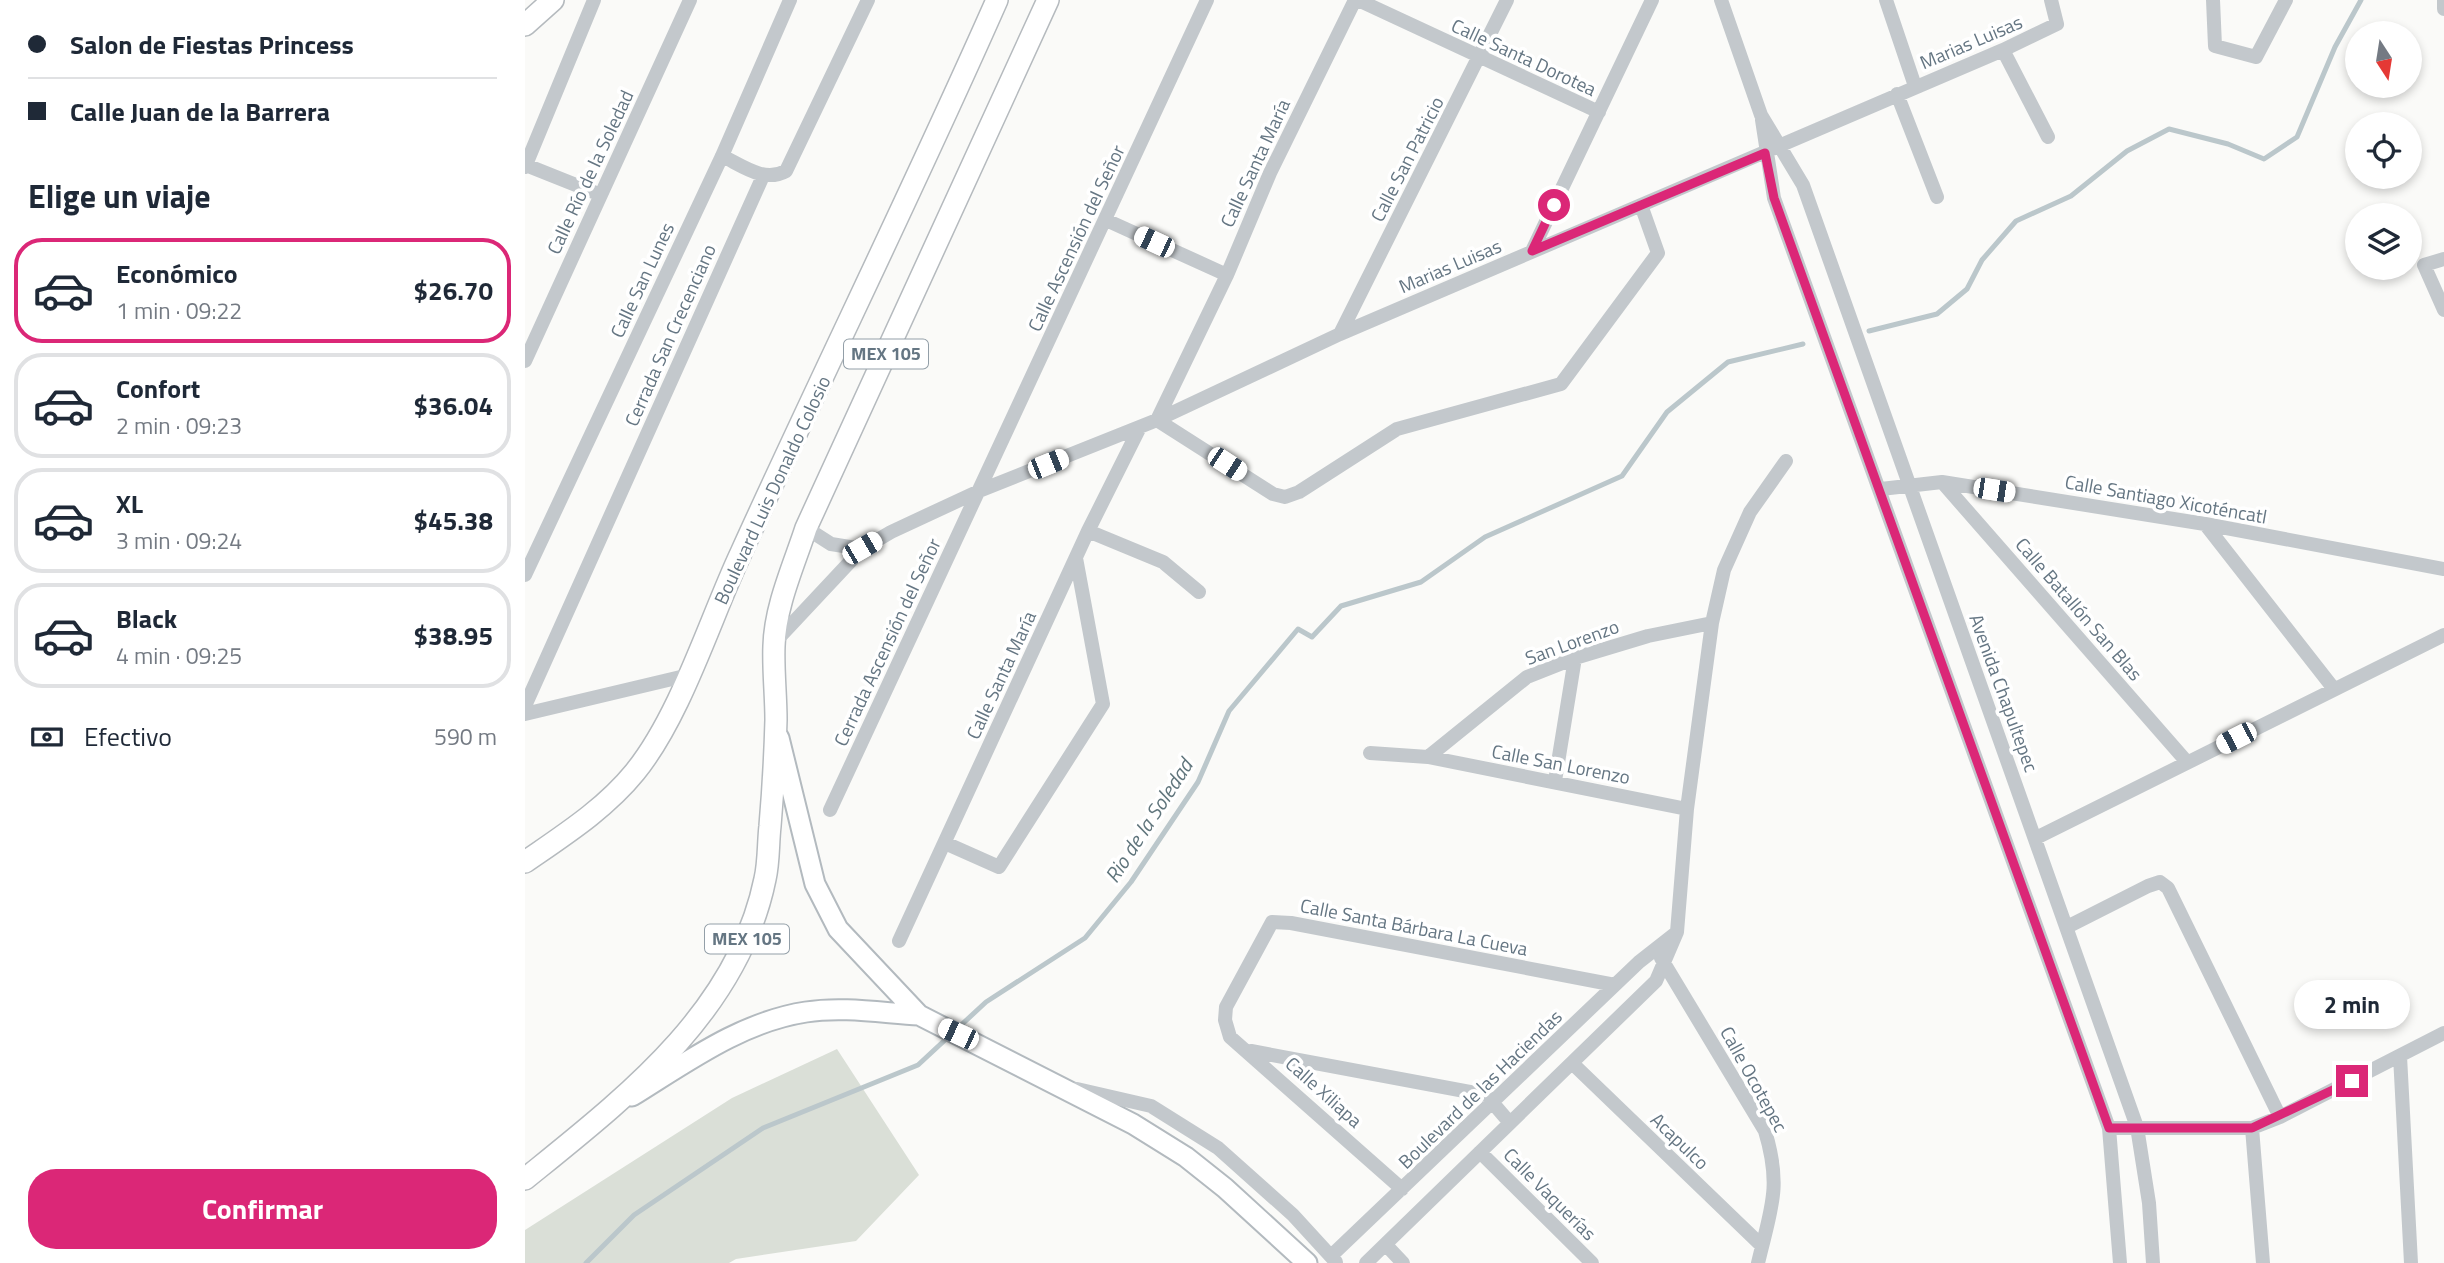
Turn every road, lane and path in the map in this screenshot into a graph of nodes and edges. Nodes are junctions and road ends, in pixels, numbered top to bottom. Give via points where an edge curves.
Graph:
1 (552, 0) edge
2 (594, 0) edge
3 (690, 0) edge
4 (790, 0) edge
5 (867, 0) edge
6 (997, 0) edge
7 (1048, 0) edge
8 (1207, 0) edge
9 (1357, 0) edge
10 (1507, 0) edge
11 (1652, 0) edge
12 (1721, 0) edge
13 (1887, 0) edge
14 (2051, 0) edge
15 (2213, 0) edge
16 (2286, 0) edge
17 (2444, 0) edge
18 (2444, 9) edge
19 (525, 25) edge
20 (2003, 50) junction
21 (1481, 58) junction
22 (1915, 86) junction
23 (1897, 94) junction
24 (1599, 112) junction
25 (1761, 115) junction
26 (2048, 137) dead end
27 (1780, 147) junction
28 (1765, 153) junction
29 (722, 156) junction
30 (525, 166) edge
31 (763, 176) junction
32 (601, 195) junction
33 (1937, 197) dead end
34 (1641, 205) junction
35 (1107, 220) junction
36 (1532, 251) junction
37 (2444, 259) edge
38 (1227, 275) junction
39 (2444, 310) edge
40 (1340, 334) junction
41 (525, 361) edge
42 (1157, 420) junction
43 (1140, 427) junction
44 (1786, 461) dead end
45 (1941, 482) junction
46 (1908, 484) junction
47 (1881, 489) junction
48 (979, 491) junction
49 (2205, 524) junction
50 (806, 528) junction
51 (1088, 531) junction
52 (862, 548) junction
53 (1076, 558) junction
54 (2444, 569) edge
55 (525, 575) edge
56 (1199, 592) dead end
57 (1712, 623) junction
58 (2444, 635) edge
59 (774, 643) junction
60 (1575, 658) junction
61 (689, 675) junction
62 (2334, 689) junction
63 (525, 706) edge
64 (525, 714) edge
65 (776, 722) junction
66 (1370, 753) dead end
67 (1428, 757) junction
68 (2187, 762) junction
69 (1555, 781) junction
70 (1687, 808) junction
71 (830, 810) dead end
72 (2036, 838) junction
73 (945, 843) junction
74 (525, 862) edge
75 (2067, 927) junction
76 (1677, 932) junction
77 (899, 941) dead end
78 (1654, 948) junction
79 (1665, 964) junction
80 (1615, 985) junction
81 (927, 1019) junction
82 (1226, 1020) joint
83 (2444, 1033) edge
84 (1249, 1051) junction
85 (2400, 1056) junction
86 (1572, 1063) junction
87 (1058, 1084) junction
88 (1493, 1105) junction
89 (611, 1110) junction
90 (2280, 1117) junction
91 (1510, 1124) junction
92 (2137, 1127) junction
93 (2109, 1128) junction
94 (2252, 1128) junction
95 (1480, 1152) junction
96 (525, 1179) edge
97 (1402, 1189) junction
98 (1385, 1245) junction
99 (1762, 1246) junction
100 (1334, 1259) edge
101 (1307, 1263) edge
102 (1366, 1263) edge
103 (1403, 1263) edge
104 (1592, 1263) edge
105 (1758, 1263) edge
106 (2120, 1263) edge
107 (2153, 1263) edge
108 (2263, 1263) edge
109 (2411, 1263) edge

1 - 19 main road
2 - 30 street
3 - 32 street, Calle Río de la Soledad
4 - 29 street, Calle San Lunes
5 - 31 street via 786,171 775,177
6 - 61 main road, Boulevard Luis Donaldo Colosio / MEX 105 via 915,186 740,554
7 - 50 main road, MEX 105
8 - 35 street, Calle Ascensión del Señor
9 - 21 street, Calle Santa Dorotea
9 - 38 street, Calle Santa María via 1270,173
10 - 21 street, Calle San Patricio
11 - 24 street
12 - 25 street
13 - 22 street
14 - 20 street, Marias Luisas via 2057,24
15 - 16 street via 2215,46 2256,57
17 - 18 street
20 - 22 street, Marias Luisas
20 - 26 street
21 - 24 street, Calle Santa Dorotea
21 - 40 street, Calle San Patricio
22 - 23 street, Marias Luisas
23 - 27 street, Marias Luisas
23 - 33 street
24 - 36 street
25 - 27 street, Avenida Chapultepec
25 - 28 street
27 - 28 street, Marias Luisas
27 - 46 street, Avenida Chapultepec via 1803,185
28 - 34 street, Marias Luisas
28 - 47 street via 1774,198
29 - 31 street
29 - 55 street, Calle San Lunes
30 - 32 street
31 - 63 street, Cerrada San Crecenciano
32 - 41 street, Calle Río de la Soledad
34 - 36 street, Marias Luisas
34 - 42 street via 1658,253 1561,384 1397,429 1285,497 1273,494
35 - 38 street
35 - 48 street, Calle Ascensión del Señor
36 - 40 street, Marias Luisas
37 - 39 street via 2424,265
38 - 42 street, Calle Santa María
40 - 42 street, Marias Luisas
42 - 43 street, Marias Luisas
43 - 48 street, Marias Luisas
43 - 51 street, Calle Santa María
44 - 57 street via 1750,512 1724,570
45 - 46 street, Calle Santiago Xicoténcatl
45 - 49 street, Calle Santiago Xicoténcatl
45 - 68 street, Calle Batallón San Blas
46 - 47 street, Calle Santiago Xicoténcatl
46 - 72 street, Avenida Chapultepec
47 - 93 street
48 - 52 street, Marias Luisas
48 - 71 street, Cerrada Ascensión del Señor
49 - 54 street, Calle Santiago Xicoténcatl
49 - 62 street
50 - 52 street via 831,544
50 - 59 main road, MEX 105 via 785,589
51 - 53 street, Calle Santa María
51 - 56 street via 1163,562
52 - 59 street, Marias Luisas
53 - 73 street, Calle Santa María
53 - 73 street via 1103,704 999,867
57 - 60 street, San Lorenzo
57 - 70 street
58 - 62 street
59 - 65 main road, MEX 105
60 - 67 street, San Lorenzo via 1527,677
60 - 69 street
61 - 64 street
61 - 74 main road, Boulevard Luis Donaldo Colosio / MEX 105 via 636,771 589,817
62 - 68 street
65 - 81 main road, MEX 105 via 815,884 838,929
65 - 89 main road, MEX 105 via 766,877 739,959 715,999
66 - 67 street, Calle San Lorenzo
67 - 69 street, Calle San Lorenzo
68 - 72 street
69 - 70 street, Calle San Lorenzo
70 - 76 street
72 - 75 street, Avenida Chapultepec
73 - 77 street, Calle Santa María
75 - 90 street via 2160,882 2168,888
75 - 92 street, Avenida Chapultepec
76 - 78 street
76 - 79 street
78 - 79 street, Calle Ocotepec
78 - 80 street, Boulevard de las Haciendas
79 - 86 street via 1655,981
79 - 99 street, Calle Ocotepec via 1765,1131 1775,1163 1775,1195
80 - 82 street, Calle Santa Bárbara La Cueva via 1272,922 1226,1007
80 - 88 street, Boulevard de las Haciendas
81 - 87 main road, MEX 105
81 - 89 main road, MEX 105 via 808,1012 762,1022 712,1046
82 - 84 street, Calle Xiliapa via 1230,1037
83 - 85 street
84 - 88 street via 1486,1095
84 - 97 street, Calle Xiliapa
85 - 90 street
85 - 109 street
86 - 91 street
86 - 99 street, Acapulco
87 - 100 street via 1151,1106 1218,1148
87 - 101 main road, MEX 105 via 1186,1157
88 - 91 street
88 - 97 street, Boulevard de las Haciendas
89 - 96 main road, MEX 105
90 - 94 street
91 - 95 street
92 - 93 street
92 - 94 street
92 - 107 street, Avenida Chapultepec
93 - 106 street
94 - 108 street
95 - 98 street
95 - 104 street, Calle Vaquerías
97 - 100 street, Boulevard de las Haciendas
98 - 102 street
98 - 103 street
99 - 105 street, Calle Ocotepec

